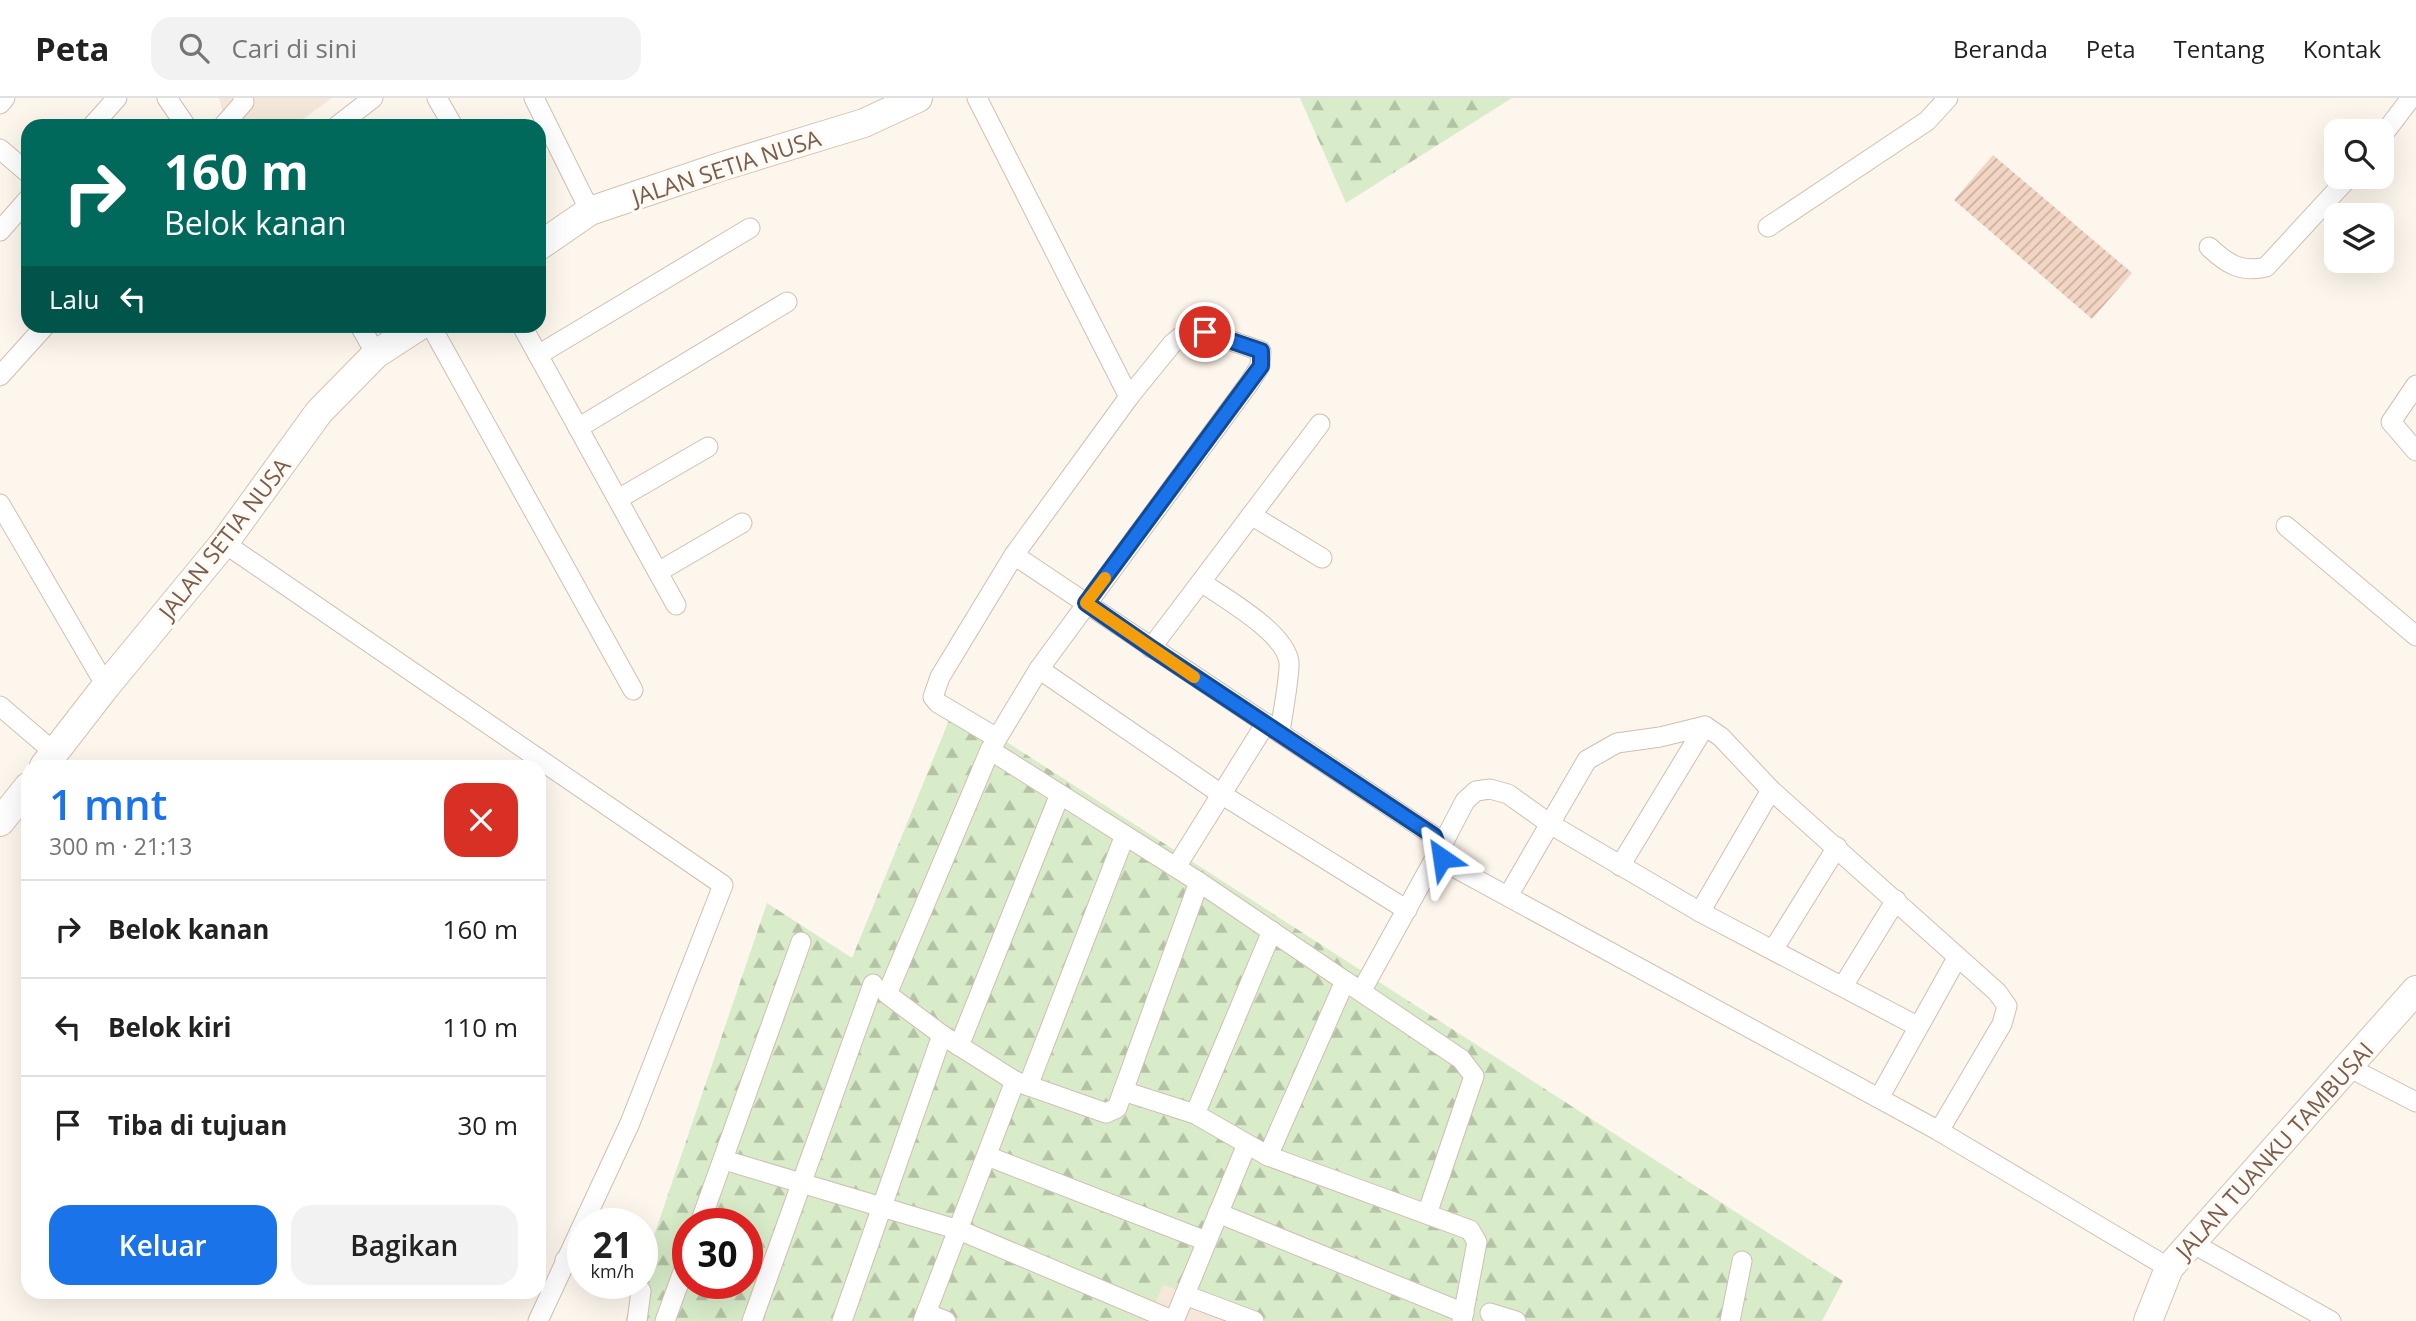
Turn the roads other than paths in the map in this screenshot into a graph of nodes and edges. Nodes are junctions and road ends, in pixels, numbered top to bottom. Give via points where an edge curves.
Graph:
1 (5, 98) edge
2 (117, 98) edge
3 (167, 98) edge
4 (373, 98) edge
5 (437, 98) edge
6 (534, 98) edge
7 (918, 98) edge
8 (977, 98) edge
9 (1948, 98) edge
10 (2411, 98) edge
11 (245, 99) edge
12 (0, 104) edge
13 (98, 119) edge
14 (181, 119) edge
15 (229, 119) edge
16 (242, 119) edge
17 (350, 119) edge
18 (449, 119) edge
19 (544, 119) edge
20 (2394, 120) edge
21 (546, 122) edge
22 (0, 149) edge
23 (21, 167) edge
24 (2338, 189) edge
25 (590, 211) junction
26 (21, 212) edge
27 (750, 228) dead end
28 (1768, 228) dead end
29 (0, 230) edge
30 (546, 241) edge
31 (2209, 247) dead end
32 (787, 302) dead end
33 (39, 333) edge
34 (364, 333) edge
35 (408, 333) edge
36 (435, 333) edge
37 (526, 333) edge
38 (376, 354) junction
39 (538, 355) junction
40 (0, 376) edge
41 (2416, 385) edge
42 (1129, 397) junction
43 (1320, 424) dead end
44 (578, 428) junction
45 (708, 447) dead end
46 (2416, 451) edge
47 (618, 499) junction
48 (0, 504) edge
49 (1251, 515) junction
50 (743, 523) dead end
51 (2286, 526) dead end
52 (224, 543) junction
53 (1014, 555) junction
54 (1322, 558) dead end
55 (658, 572) junction
56 (1201, 582) junction
57 (1086, 603) junction
58 (676, 605) dead end
59 (2416, 636) edge
60 (1151, 648) junction
61 (1039, 669) junction
62 (106, 686) junction
63 (632, 690) dead end
64 (0, 706) edge
65 (1706, 726) junction
66 (1273, 728) junction
67 (994, 744) junction
68 (49, 760) edge
69 (541, 760) edge
70 (546, 764) edge
71 (1772, 790) junction
72 (1060, 794) junction
73 (1221, 794) junction
74 (21, 796) edge
75 (0, 822) edge
76 (1550, 824) junction
77 (1125, 835) junction
78 (1837, 847) junction
79 (1440, 849) junction
80 (1620, 866) junction
81 (1176, 867) junction
82 (1199, 882) junction
83 (1507, 896) junction
84 (1896, 900) junction
85 (1407, 910) junction
86 (1700, 912) junction
87 (1272, 931) junction
88 (801, 942) dead end
89 (1773, 950) junction
90 (1957, 958) junction
91 (873, 984) dead end
92 (1353, 985) junction
93 (1843, 986) junction
94 (2416, 990) edge
95 (1917, 1027) junction
96 (942, 1035) junction
97 (959, 1046) junction
98 (2348, 1067) junction
99 (1021, 1083) junction
100 (1123, 1091) junction
101 (1879, 1098) junction
102 (2416, 1102) edge
103 (1195, 1114) junction
104 (1939, 1131) junction
105 (1247, 1144) junction
106 (987, 1156) junction
107 (1268, 1156) junction
108 (724, 1160) junction
109 (802, 1182) junction
110 (882, 1207) junction
111 (596, 1208) edge
112 (706, 1208) edge
113 (1217, 1213) junction
114 (1427, 1214) junction
115 (959, 1230) junction
116 (1206, 1241) junction
117 (2192, 1243) junction
118 (1742, 1261) dead end
119 (2169, 1268) junction
120 (567, 1274) edge
121 (1185, 1295) junction
122 (640, 1299) edge
123 (673, 1299) edge
124 (1490, 1313) dead end
125 (924, 1317) edge
126 (1463, 1317) edge
127 (538, 1321) edge
128 (637, 1321) edge
129 (665, 1321) edge
130 (752, 1321) edge
131 (842, 1321) edge
132 (946, 1321) edge
133 (1174, 1321) edge
134 (1254, 1321) edge
135 (1516, 1321) edge
136 (1730, 1321) edge
137 (2148, 1321) edge
138 (2331, 1321) edge

1 - 12 street
2 - 13 street
3 - 14 street
4 - 17 street
5 - 18 street
6 - 19 street
7 - 25 street, JALAN SETIA NUSA via 864,124
8 - 42 street
9 - 28 street via 1927,121
10 - 20 street
11 - 15 street
11 - 16 street
21 - 25 street
22 - 23 street
24 - 31 street via 2266,267 2237,268
25 - 30 street, JALAN SETIA NUSA
26 - 29 street
27 - 39 street
32 - 44 street
33 - 40 street
34 - 38 street
35 - 38 street, JALAN SETIA NUSA
36 - 63 street
37 - 39 street
38 - 52 street, JALAN SETIA NUSA via 319,412
39 - 44 street
41 - 46 street via 2391,422
42 - 53 street
42 - 57 street via 1185,333 1205,332 1261,351 1261,366 1250,382
43 - 49 street
44 - 47 street
45 - 47 street
47 - 55 street
48 - 62 street
49 - 54 street
49 - 56 street
50 - 55 street
51 - 59 street
52 - 62 street, JALAN SETIA NUSA
52 - 69 street
53 - 57 street
53 - 67 street via 933,696
55 - 58 street
56 - 60 street
56 - 66 street via 1258,620 1278,640 1289,660
57 - 60 street
57 - 61 street
60 - 66 street
61 - 67 street
61 - 73 street
62 - 68 street, JALAN SETIA NUSA
64 - 68 street
65 - 71 street
65 - 76 street via 1617,743 1587,760
65 - 80 street
66 - 73 street
66 - 79 street via 1434,836
67 - 72 street
67 - 96 street via 887,994
70 - 111 street via 723,885
71 - 78 street
71 - 86 street
72 - 77 street
72 - 97 street
73 - 81 street
73 - 85 street
74 - 75 street
76 - 79 street via 1508,794 1476,791 1465,801
76 - 80 street
76 - 83 street
77 - 81 street
77 - 99 street
78 - 84 street
78 - 89 street
79 - 83 street via 1450,865
79 - 85 street
80 - 86 street
81 - 82 street
82 - 87 street
82 - 100 street
83 - 101 street
84 - 90 street
84 - 93 street
85 - 92 street
86 - 89 street
87 - 92 street
87 - 103 street
88 - 108 street
89 - 93 street
90 - 95 street
90 - 104 street via 2007,1006 2002,1024
91 - 109 street
92 - 107 street
92 - 114 street via 1461,1059 1474,1076
93 - 95 street
94 - 98 street, JALAN TUANKU TAMBUSAI
95 - 101 street
96 - 97 street
96 - 110 street
97 - 99 street
98 - 102 street
98 - 117 street, JALAN TUANKU TAMBUSAI
99 - 100 street via 1106,1113 1117,1108
99 - 106 street
100 - 103 street
101 - 104 street
103 - 105 street
104 - 119 street
105 - 107 street
105 - 113 street
106 - 115 street
106 - 116 street
107 - 114 street
108 - 109 street
108 - 112 street
109 - 110 street
109 - 130 street
110 - 115 street
110 - 131 street
113 - 116 street
113 - 126 street
114 - 126 street via 1470,1230 1477,1242
115 - 125 street
115 - 133 street
116 - 121 street
117 - 119 street, JALAN TUANKU TAMBUSAI
117 - 138 street
118 - 136 street
119 - 137 street, JALAN TUANKU TAMBUSAI
120 - 127 street
121 - 133 street
121 - 134 street
122 - 128 street
123 - 129 street
124 - 135 street
125 - 132 street

